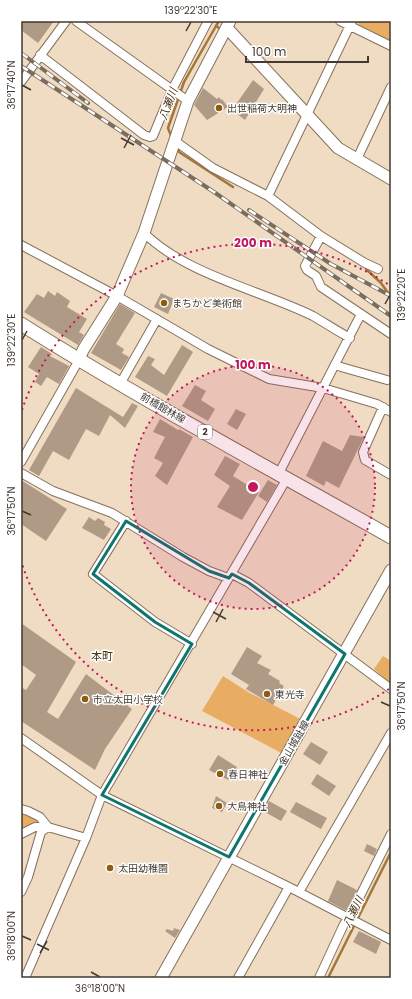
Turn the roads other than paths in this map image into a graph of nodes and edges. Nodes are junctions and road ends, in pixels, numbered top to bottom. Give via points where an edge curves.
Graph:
1 (66, 21) edge
2 (76, 21) edge
3 (208, 21) edge
4 (340, 21) edge
5 (225, 23) edge
6 (351, 23) edge
7 (391, 46) edge
8 (40, 55) junction
9 (21, 82) edge
10 (391, 87) edge
11 (173, 91) junction
12 (186, 100) junction
13 (308, 116) junction
14 (175, 141) junction
15 (357, 159) junction
16 (391, 179) edge
17 (268, 196) junction
18 (144, 233) junction
19 (321, 236) junction
20 (21, 245) edge
21 (378, 269) dead end
22 (117, 296) junction
23 (361, 314) junction
24 (157, 319) junction
25 (21, 324) edge
26 (391, 334) edge
27 (350, 338) junction
28 (79, 360) junction
29 (336, 364) junction
30 (387, 380) dead end
31 (120, 384) junction
32 (323, 388) junction
33 (383, 408) junction
34 (391, 412) edge
35 (21, 462) edge
36 (21, 473) edge
37 (391, 475) edge
38 (282, 477) junction
39 (126, 520) junction
40 (391, 537) edge
41 (391, 570) edge
42 (230, 576) junction
43 (192, 644) junction
44 (345, 654) junction
45 (391, 689) edge
46 (391, 733) edge
47 (21, 738) edge
48 (102, 795) junction
49 (21, 810) edge
50 (48, 827) junction
51 (21, 834) edge
52 (391, 834) edge
53 (86, 838) junction
54 (229, 857) junction
55 (289, 887) junction
56 (21, 892) edge
57 (299, 892) junction
58 (349, 918) junction
59 (391, 940) edge
60 (25, 978) edge
61 (161, 978) edge
62 (238, 978) edge
63 (319, 978) edge

1 - 8 street
2 - 11 street
3 - 11 street
4 - 6 street
5 - 12 street
5 - 13 street
6 - 7 street
6 - 13 street
8 - 9 street
8 - 11 street via 147,136 153,136
10 - 15 street
11 - 12 street
12 - 14 street
13 - 15 street via 338,148
13 - 17 street
14 - 17 street via 213,168
14 - 18 street
15 - 16 street
17 - 19 street
18 - 22 street
18 - 27 street via 158,247 214,276 313,316
19 - 21 street
19 - 23 street via 305,267 316,276 322,287
20 - 22 street
22 - 24 street
22 - 28 street
23 - 26 street
23 - 27 street
24 - 31 street
24 - 32 street via 208,349 269,379
25 - 28 main road, 前橋館林線 / 2
27 - 29 street
28 - 31 main road, 前橋館林線 / 2
28 - 35 street
29 - 30 street
29 - 32 street
31 - 38 main road, 前橋館林線 / 2
32 - 33 street
32 - 38 street
33 - 34 street
33 - 37 street via 363,452 365,460
36 - 39 street via 53,491 89,503
38 - 40 main road, 前橋館林線 / 2
38 - 42 street
39 - 42 street via 183,557 209,571
39 - 43 street via 93,574 155,622
41 - 44 street, 金山城趾線
42 - 43 street
42 - 44 street via 249,583
43 - 48 street
44 - 45 street
44 - 54 street, 金山城趾線
46 - 57 street
47 - 48 street
48 - 53 street
48 - 54 street
49 - 50 street via 40,817
50 - 51 street via 35,827
50 - 53 street
50 - 56 street via 41,832
52 - 58 street
53 - 60 street
54 - 55 street
54 - 61 street, 金山城趾線
55 - 57 street
55 - 62 street
57 - 58 street
58 - 59 street
58 - 63 street

